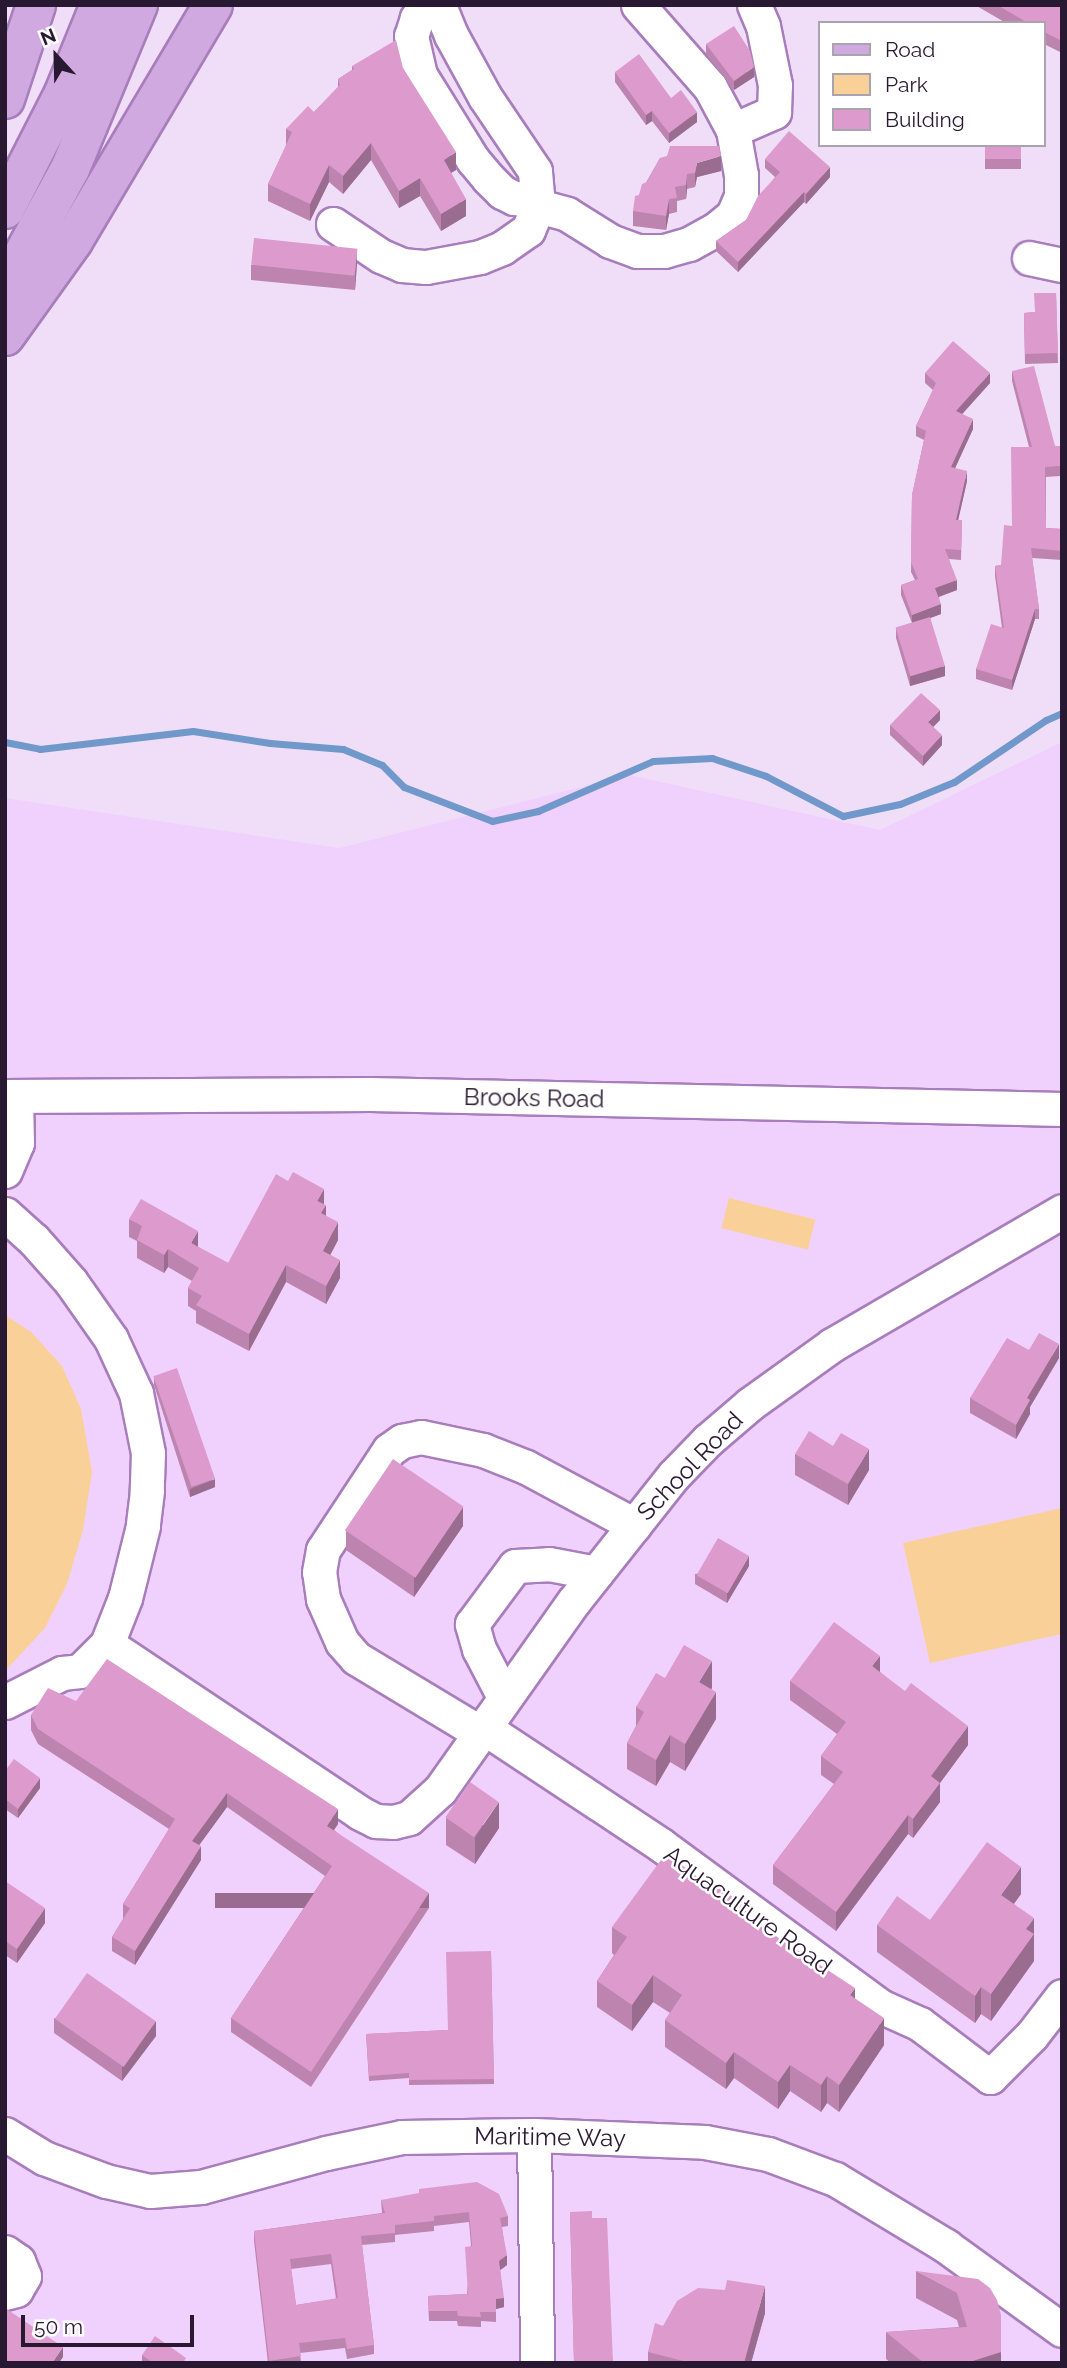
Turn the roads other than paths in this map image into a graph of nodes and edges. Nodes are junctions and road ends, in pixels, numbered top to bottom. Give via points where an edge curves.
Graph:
1 (36, 5) edge
2 (100, 5) edge
3 (138, 5) edge
4 (213, 5) edge
5 (433, 5) edge
6 (439, 5) edge
7 (638, 5) edge
8 (754, 5) edge
9 (5, 99) edge
10 (733, 130) junction
11 (537, 200) junction
12 (5, 209) edge
13 (333, 224) dead end
14 (1029, 258) dead end
15 (1062, 265) edge
16 (5, 288) edge
17 (5, 336) edge
18 (11, 1096) edge
19 (1062, 1109) edge
20 (5, 1171) edge
21 (1062, 1211) edge
22 (5, 1214) edge
23 (634, 1525) junction
24 (596, 1573) junction
25 (107, 1644) junction
26 (504, 1697) junction
27 (5, 1702) edge
28 (484, 1731) junction
29 (1062, 1996) edge
30 (5, 2134) edge
31 (534, 2135) junction
32 (5, 2252) edge
33 (5, 2293) edge
34 (1062, 2330) edge
35 (537, 2363) edge

1 - 9 main road
2 - 12 main road via 64,93
3 - 16 main road via 70,169
4 - 17 main road via 73,241
5 - 11 street via 417,18 411,36 421,75 472,160 495,185 514,198
6 - 11 street via 485,97 535,171
7 - 10 street via 710,87
8 - 10 street via 775,85 774,112
10 - 11 street via 741,196 733,215 689,244 664,251 638,251 610,241
11 - 13 street via 528,230 502,248 426,267 402,265 382,256
14 - 15 street
18 - 19 street, Brooks Road via 370,1094
18 - 20 street via 17,1143
21 - 23 street, School Road via 792,1373 708,1440
22 - 25 street via 71,1282 111,1339 136,1393 148,1453 143,1526 125,1598
23 - 24 street, School Road
23 - 28 street via 526,1467 483,1450 421,1437 402,1441 390,1450 323,1550 319,1572 323,1599 342,1642 356,1658
24 - 26 street, School Road
24 - 26 street via 549,1564 514,1566 472,1624 479,1649
25 - 27 street via 80,1671 62,1674
25 - 28 street, School Road via 376,1821 409,1818 440,1790
26 - 28 street, School Road
28 - 29 street, Aquaculture Road via 661,1845 880,2006 920,2024 990,2077
30 - 31 street, Maritime Way via 54,2162 150,2191 201,2187 326,2152 402,2137
31 - 34 street, Maritime Way via 705,2142 768,2154 825,2173 946,2246
31 - 35 street
32 - 33 street via 18,2261 24,2276 16,2290

